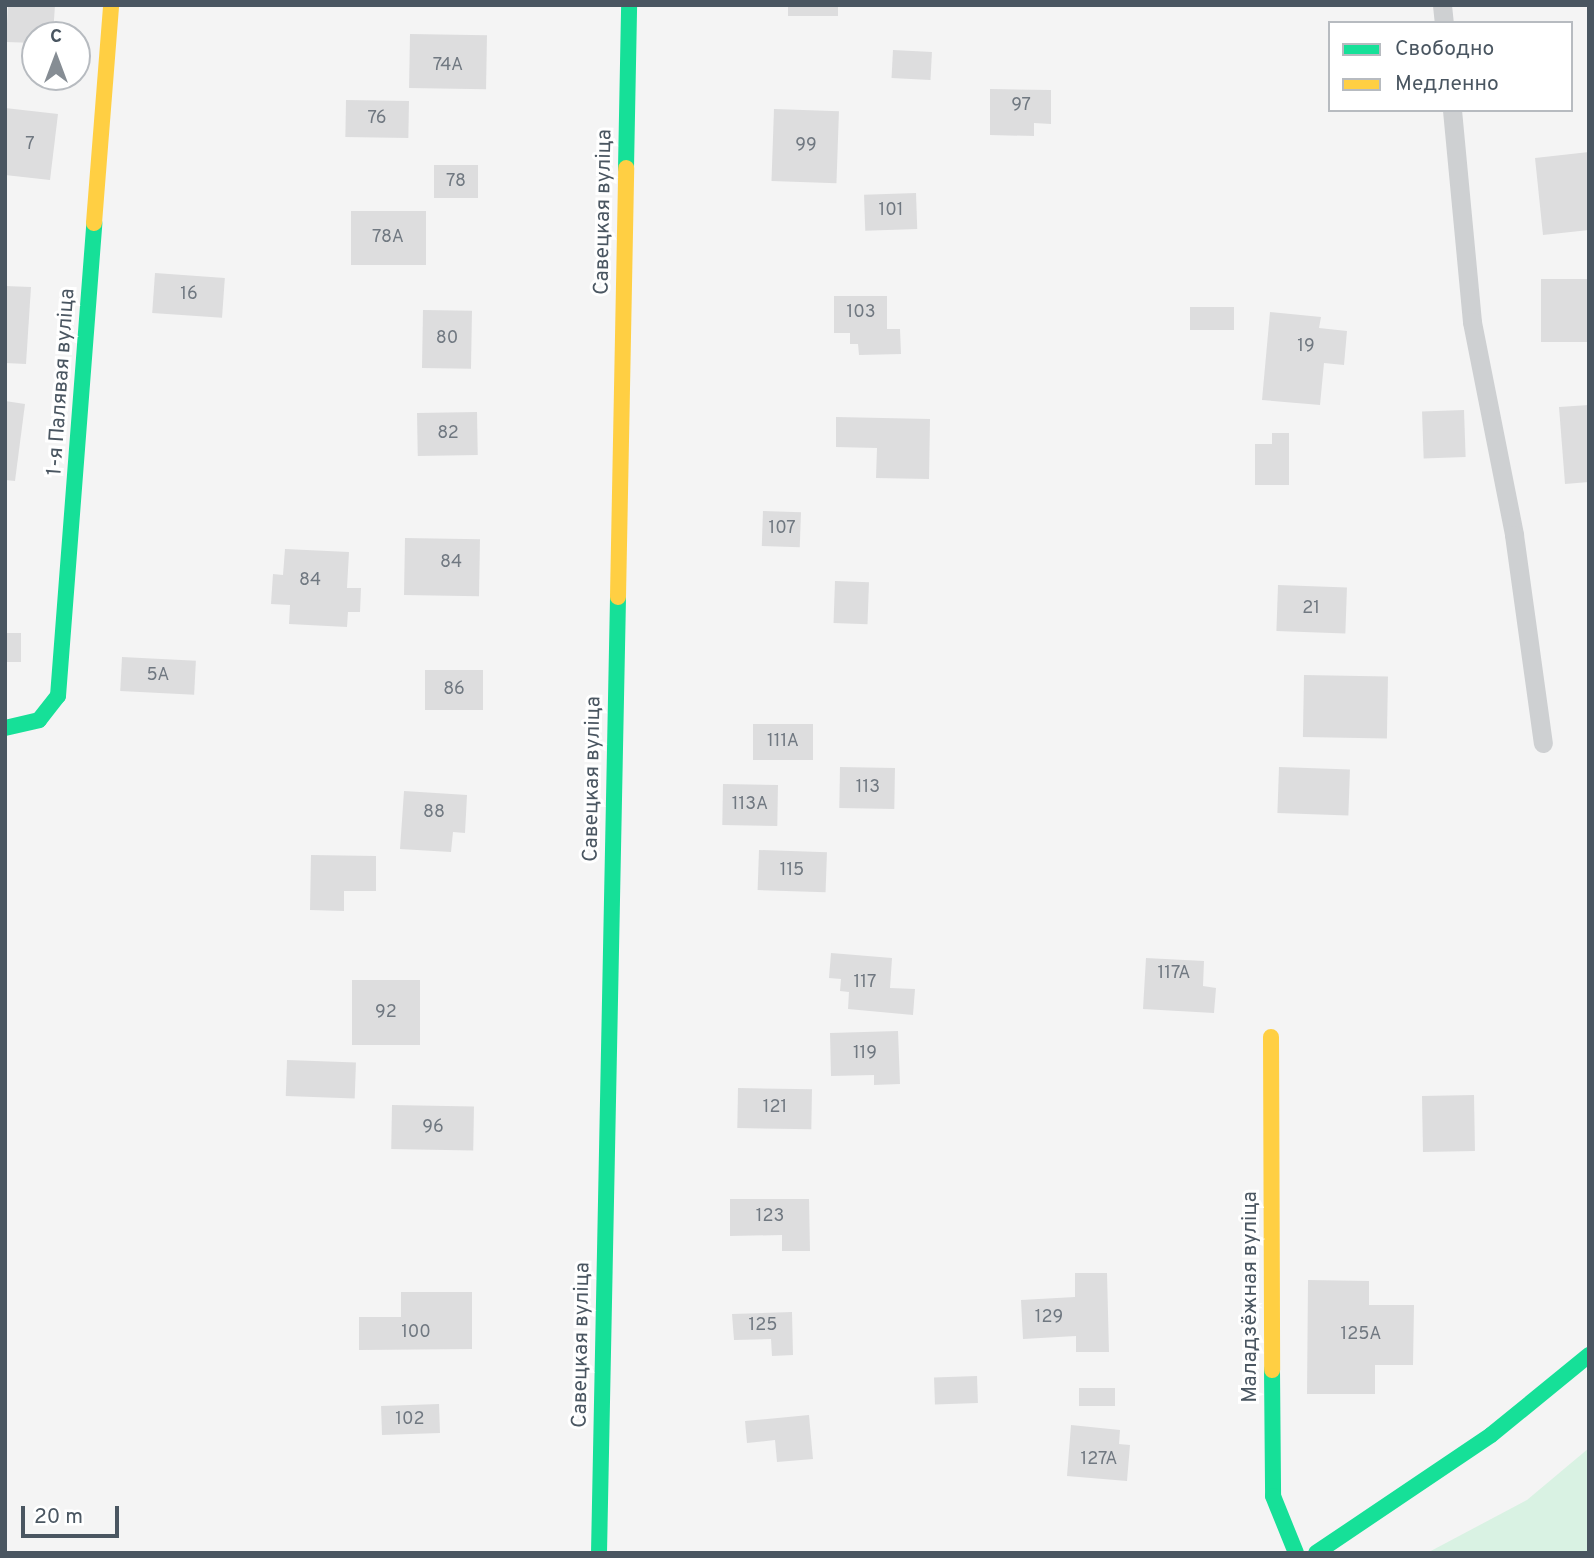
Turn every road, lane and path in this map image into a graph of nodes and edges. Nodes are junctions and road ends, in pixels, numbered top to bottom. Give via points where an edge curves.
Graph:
1 (111, 5) edge
2 (629, 5) edge
3 (1452, 112) edge
4 (5, 728) edge
5 (1543, 743) dead end
6 (1271, 1037) dead end
7 (1589, 1355) edge
8 (599, 1553) edge
9 (1296, 1553) edge
10 (1316, 1553) edge

1 - 4 street, 1-я Палявая вуліца via 58,696 39,720
2 - 8 street, Савецкая вуліца
3 - 5 lane via 1472,322 1514,535
6 - 9 street, Маладзёжная вуліца via 1273,1496
7 - 10 street via 1491,1435

